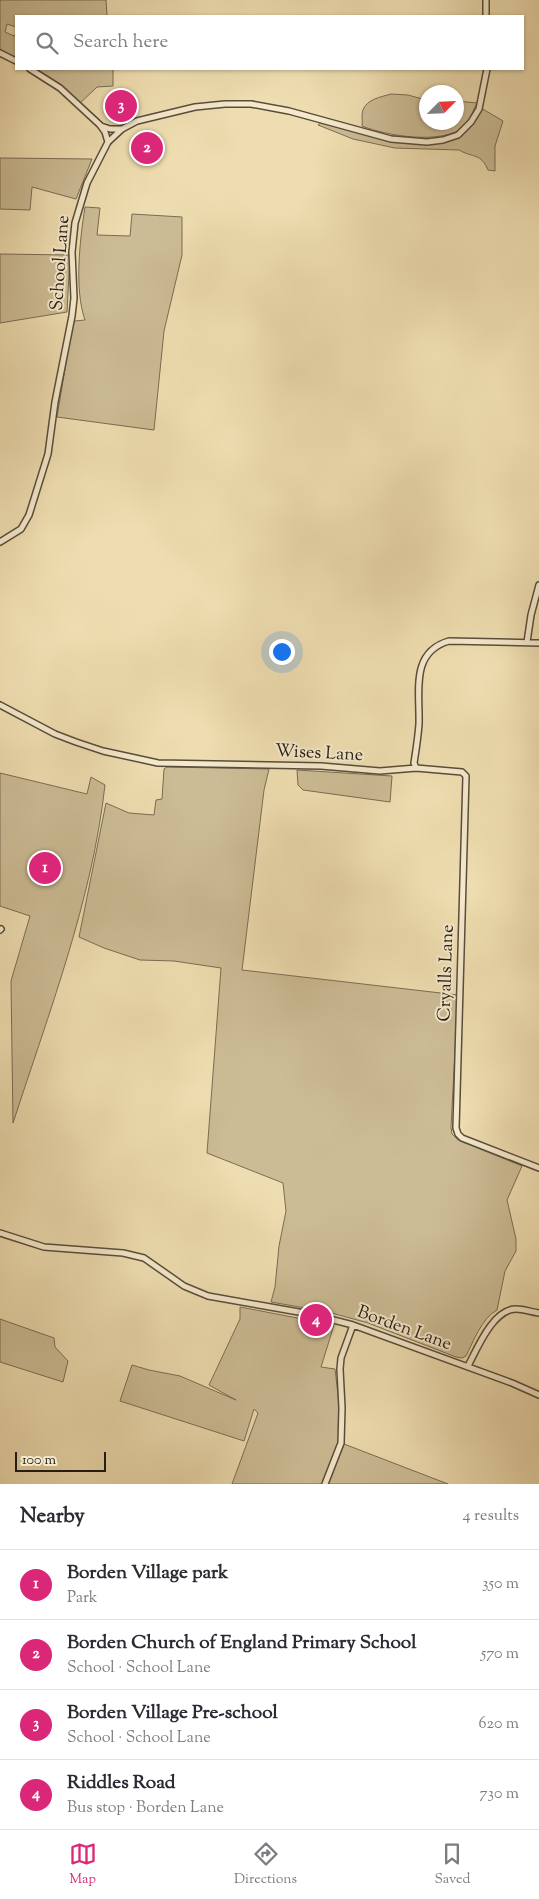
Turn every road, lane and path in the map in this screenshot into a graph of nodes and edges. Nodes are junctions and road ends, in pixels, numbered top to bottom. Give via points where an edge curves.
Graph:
1 (486, 0) edge
2 (486, 15) edge
3 (0, 53) edge
4 (15, 60) edge
5 (32, 70) edge
6 (487, 70) edge
7 (100, 125) junction
8 (122, 129) junction
9 (108, 142) junction
10 (0, 542) edge
11 (539, 585) edge
12 (527, 642) junction
13 (539, 643) edge
14 (0, 705) edge
15 (416, 768) junction
16 (539, 1168) edge
17 (0, 1233) edge
18 (539, 1313) edge
19 (353, 1325) junction
20 (468, 1366) junction
21 (539, 1395) edge
22 (325, 1484) edge

1 - 2 street
3 - 4 street
5 - 7 street via 60,88
6 - 8 street, School Lane via 479,109 472,122 458,135 443,140 392,139 251,104 195,107 137,121
7 - 8 street
7 - 9 street
8 - 9 street, School Lane
9 - 10 street, School Lane via 87,183 75,223 72,316 48,454 29,515 21,529
11 - 12 street
12 - 13 street
12 - 15 street via 449,641 437,644 426,655 419,678
14 - 15 street, Wises Lane via 76,742 158,763 321,766 380,771
15 - 16 street, Cryalls Lane via 462,772 466,776 456,1128 462,1138
17 - 19 street, Borden Lane via 44,1247 123,1253 144,1258 184,1286 208,1296
18 - 20 street via 517,1309 498,1317
19 - 20 street, Borden Lane
19 - 22 street via 341,1358 341,1443
20 - 21 street, Borden Lane

